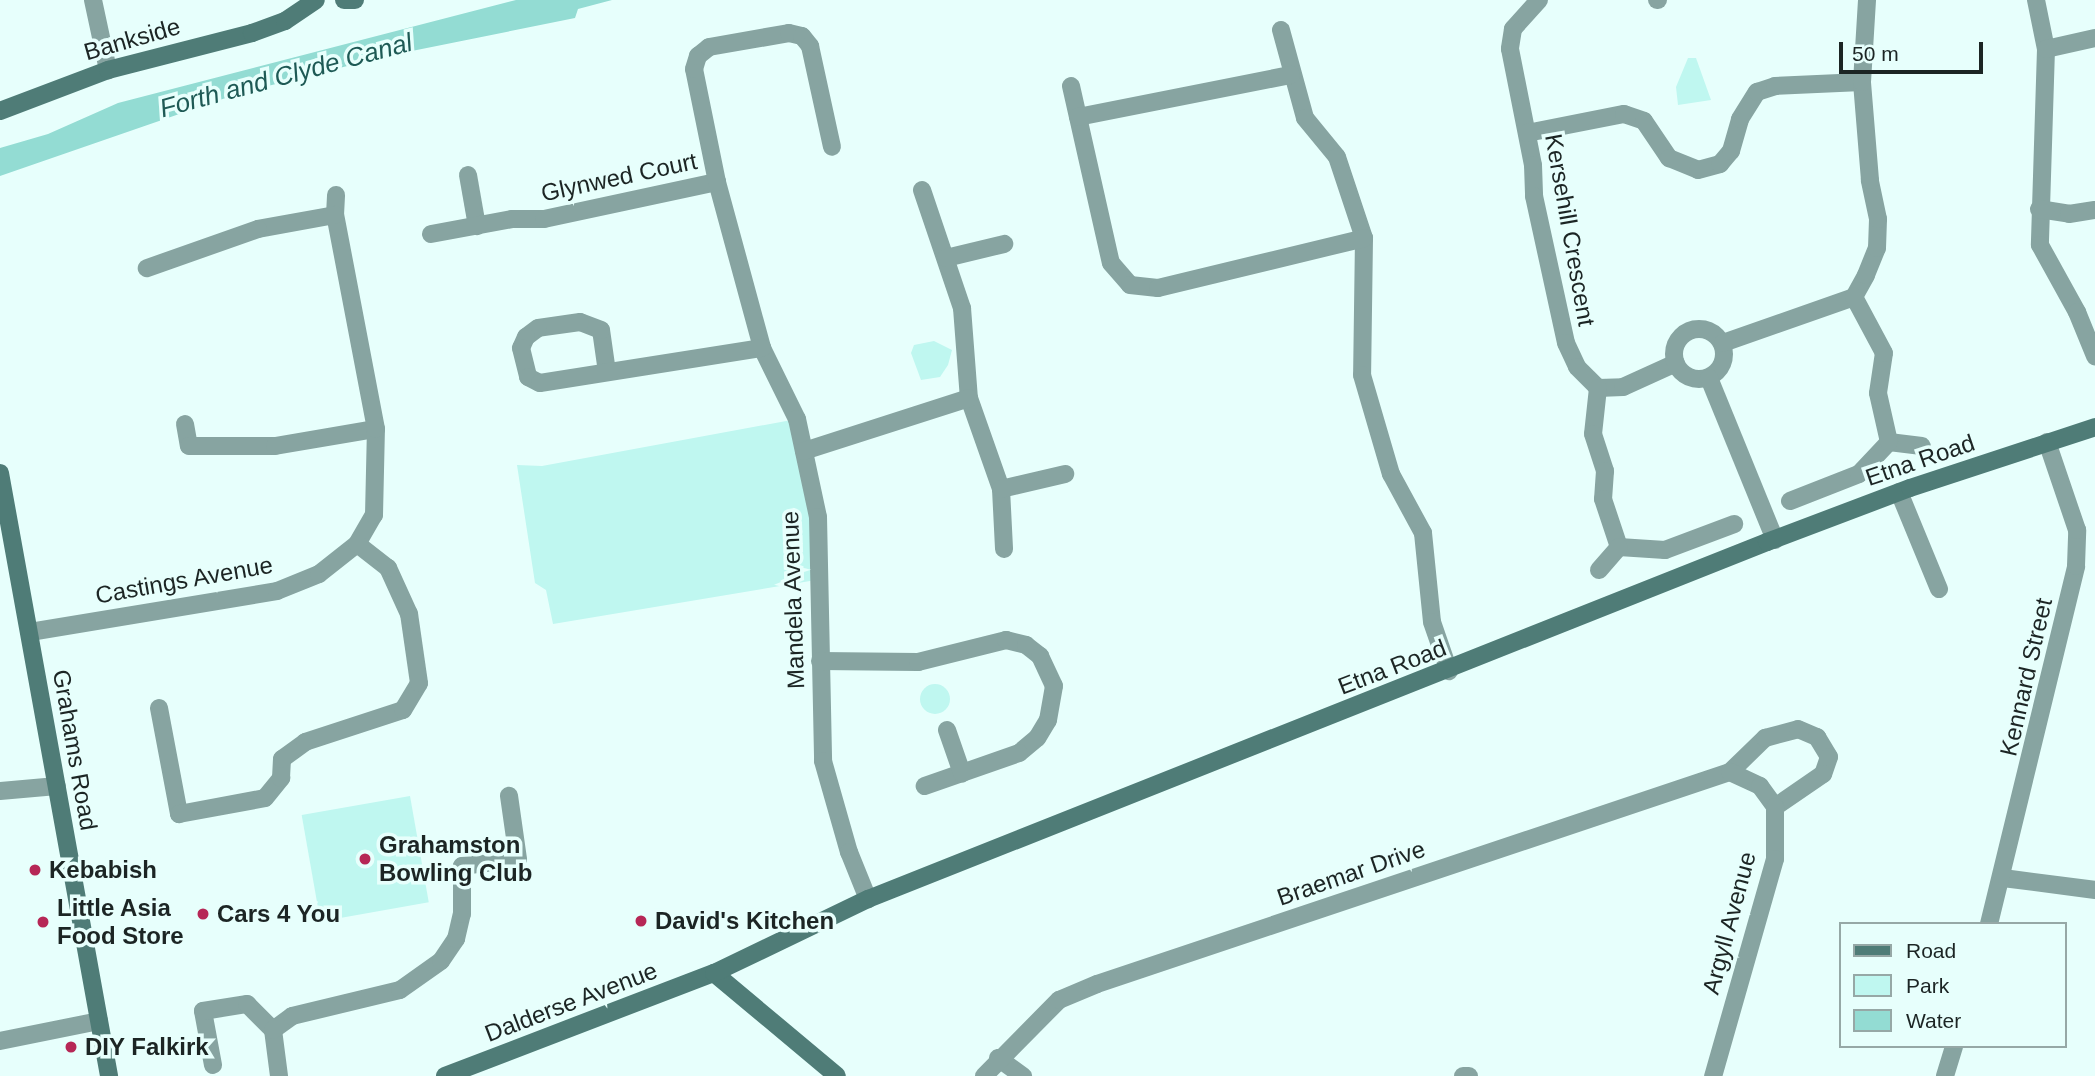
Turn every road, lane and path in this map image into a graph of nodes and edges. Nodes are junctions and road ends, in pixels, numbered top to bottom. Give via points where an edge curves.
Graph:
1 (93, 0) edge
2 (316, 0) edge
3 (344, 0) edge
4 (355, 0) edge
5 (1539, 0) edge
6 (1867, 0) edge
7 (2036, 0) edge
8 (1281, 30) dead end
9 (2095, 38) edge
10 (2046, 49) junction
11 (108, 70) junction
12 (1291, 75) junction
13 (1863, 82) junction
14 (1070, 86) dead end
15 (0, 111) edge
16 (1078, 117) junction
17 (1527, 133) junction
18 (832, 147) dead end
19 (468, 175) dead end
20 (717, 182) junction
21 (922, 190) dead end
22 (336, 195) dead end
23 (2039, 209) junction
24 (2095, 210) edge
25 (335, 215) junction
26 (477, 226) junction
27 (431, 234) dead end
28 (1364, 238) junction
29 (1004, 244) dead end
30 (946, 258) junction
31 (147, 268) dead end
32 (1854, 297) junction
33 (1723, 343) junction
34 (762, 348) junction
35 (2095, 356) edge
36 (1676, 363) junction
37 (607, 372) junction
38 (1709, 378) junction
39 (1598, 388) junction
40 (969, 398) junction
41 (185, 424) dead end
42 (2095, 427) edge
43 (376, 429) junction
44 (1889, 442) junction
45 (2047, 442) junction
46 (1922, 446) dead end
47 (804, 451) junction
48 (0, 473) edge
49 (1065, 474) dead end
50 (1001, 489) junction
51 (1899, 492) junction
52 (3, 500) edge
53 (1790, 501) dead end
54 (1734, 524) dead end
55 (1774, 540) junction
56 (357, 544) junction
57 (1619, 547) junction
58 (1004, 549) dead end
59 (1599, 570) dead end
60 (1939, 589) dead end
61 (30, 632) junction
62 (820, 660) junction
63 (1449, 671) junction
64 (159, 708) dead end
65 (947, 730) dead end
66 (1730, 772) junction
67 (962, 773) junction
68 (57, 786) junction
69 (925, 786) dead end
70 (0, 791) edge
71 (509, 796) dead end
72 (1775, 807) junction
73 (2003, 878) junction
74 (2095, 890) edge
75 (868, 899) junction
76 (1990, 922) edge
77 (714, 973) junction
78 (99, 1021) junction
79 (273, 1030) junction
80 (0, 1041) edge
81 (1953, 1048) edge
82 (998, 1058) junction
83 (214, 1065) dead end
84 (110, 1076) edge
85 (279, 1076) edge
86 (445, 1076) edge
87 (837, 1076) edge
88 (984, 1076) edge
89 (1023, 1076) edge
90 (1463, 1076) edge
91 (1469, 1076) edge
92 (1713, 1076) edge
93 (1945, 1076) edge

1 - 11 street
2 - 11 street, Bankside via 285,20 252,33
3 - 4 street
5 - 17 street, Kersehill Crescent via 1513,29 1510,49
6 - 13 street
7 - 10 street
8 - 12 street
9 - 10 street
10 - 23 street
11 - 15 street, Bankside
12 - 16 street
12 - 28 street via 1305,118 1337,157
13 - 17 street via 1775,86 1757,92 1744,108 1731,151 1720,164 1698,170 1669,158 1653,131 1635,116 1608,114
13 - 32 street via 1877,248
14 - 16 street
16 - 28 street via 1111,263 1130,285 1158,288
17 - 39 street, Kersehill Crescent via 1534,196 1566,343 1577,367
18 - 20 street, Glynwed Court via 810,46 802,36 789,33 709,47 698,56 694,69
19 - 26 street
20 - 26 street, Glynwed Court via 544,219
20 - 34 street, Mandela Avenue
21 - 30 street
22 - 25 street, Castings Avenue
23 - 24 street via 2069,214
23 - 35 street via 2040,245
25 - 31 street via 258,229
25 - 43 street, Castings Avenue
26 - 27 street, Glynwed Court
28 - 63 street via 1362,375 1391,474 1423,533 1432,622
29 - 30 street
30 - 40 street via 962,308
32 - 33 street
32 - 44 street via 1884,353 1878,393
33 - 36 street via 1711,331 1688,331 1676,345
33 - 38 street via 1723,365
34 - 37 street
34 - 47 street, Mandela Avenue via 797,419
36 - 38 street via 1690,378
36 - 39 street via 1623,387
37 - 37 street via 540,383 528,377 521,348 538,328 580,322 601,330
38 - 55 street
39 - 57 street via 1593,434 1605,471 1603,499
40 - 47 street
40 - 50 street
41 - 43 street via 189,446 275,446
42 - 45 street, Etna Road
43 - 56 street, Castings Avenue via 374,515
44 - 46 street
44 - 53 street via 1858,474
45 - 51 street, Etna Road
45 - 73 street, Kennard Street via 2077,530 2076,566
47 - 62 street, Mandela Avenue via 818,517
48 - 52 street, Grahams Road
49 - 50 street
50 - 58 street
51 - 55 street, Etna Road
51 - 60 street
52 - 61 street, Grahams Road
54 - 57 street via 1664,550
55 - 63 street, Etna Road
56 - 61 street, Castings Avenue via 319,574 277,592
56 - 64 street via 388,569 409,614 419,683 403,710 305,742 282,759 281,778 265,798 179,814
57 - 59 street
61 - 68 street, Grahams Road
62 - 67 street via 918,662 1006,640 1026,645 1040,656 1054,686 1048,720 1037,738 1019,753
62 - 75 street, Mandela Avenue via 823,761
63 - 75 street, Etna Road
65 - 67 street
66 - 72 street via 1760,786
66 - 72 street via 1765,738 1798,729 1817,737 1829,757 1823,775
66 - 82 street, Braemar Drive via 1097,984 1059,1000
67 - 69 street
68 - 70 street
68 - 78 street, Grahams Road
71 - 79 street via 518,859 463,866 462,914 456,939 441,961 400,990 292,1016
72 - 92 street, Argyll Avenue via 1775,859
73 - 74 street
73 - 76 street, Kennard Street
75 - 77 street, Etna Road
77 - 86 street, Dalderse Avenue
77 - 87 street
78 - 80 street
78 - 84 street, Grahams Road
79 - 83 street via 247,1004 203,1011
79 - 85 street
81 - 93 street
82 - 88 street, Braemar Drive
82 - 89 street
90 - 91 street

